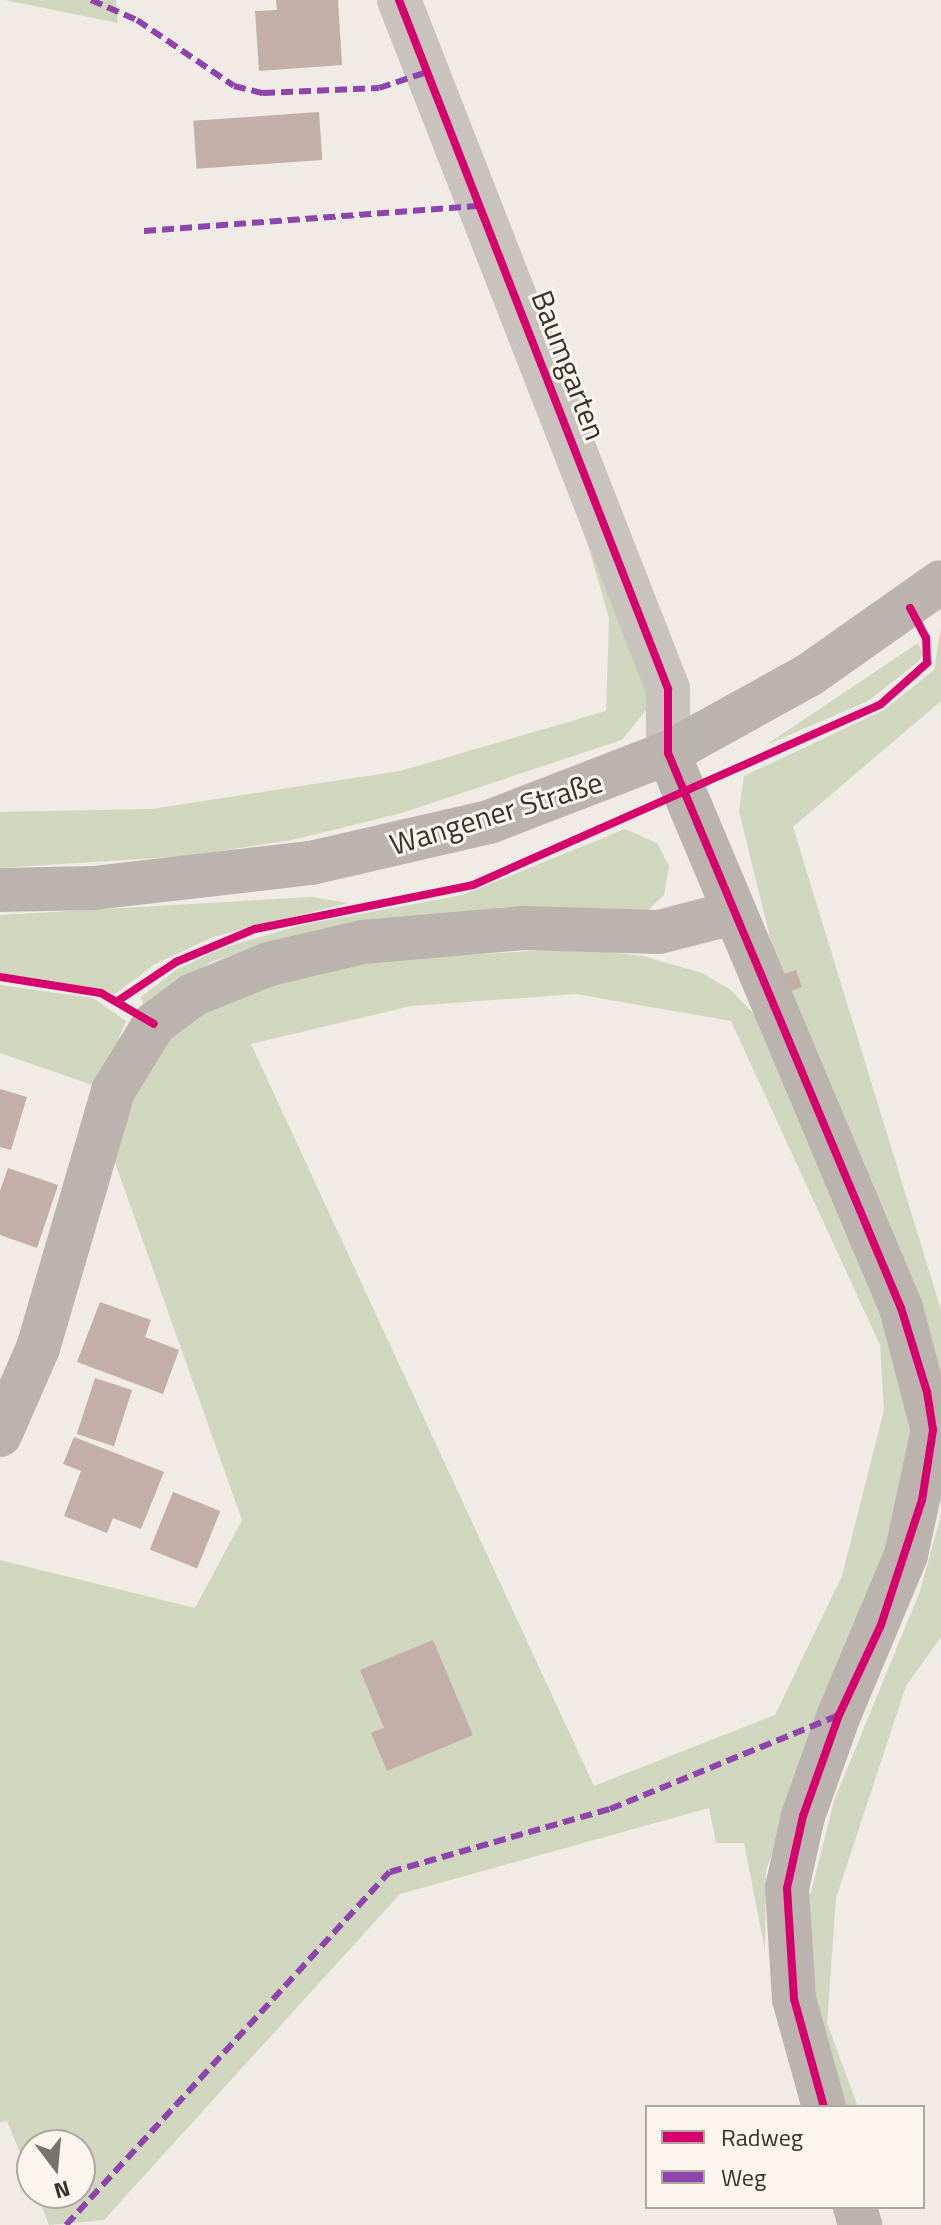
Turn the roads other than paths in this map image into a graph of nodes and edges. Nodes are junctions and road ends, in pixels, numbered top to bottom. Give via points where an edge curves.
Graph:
1 (399, 0) edge
2 (941, 582) edge
3 (668, 753) junction
4 (0, 890) edge
5 (733, 913) junction
6 (937, 1434) edge
7 (0, 1435) edge
8 (823, 2105) edge

1 - 3 street, Baumgarten via 668,689
2 - 3 main road, Wangener Straße via 809,675
3 - 4 main road, Wangener Straße via 489,822 369,852 188,880
3 - 5 main road
5 - 6 main road via 901,1308
5 - 7 main road via 659,932 523,928 363,942 269,964 193,995 154,1024 113,1091 38,1348
6 - 8 main road via 906,1555 829,1744 787,1888 794,1999

